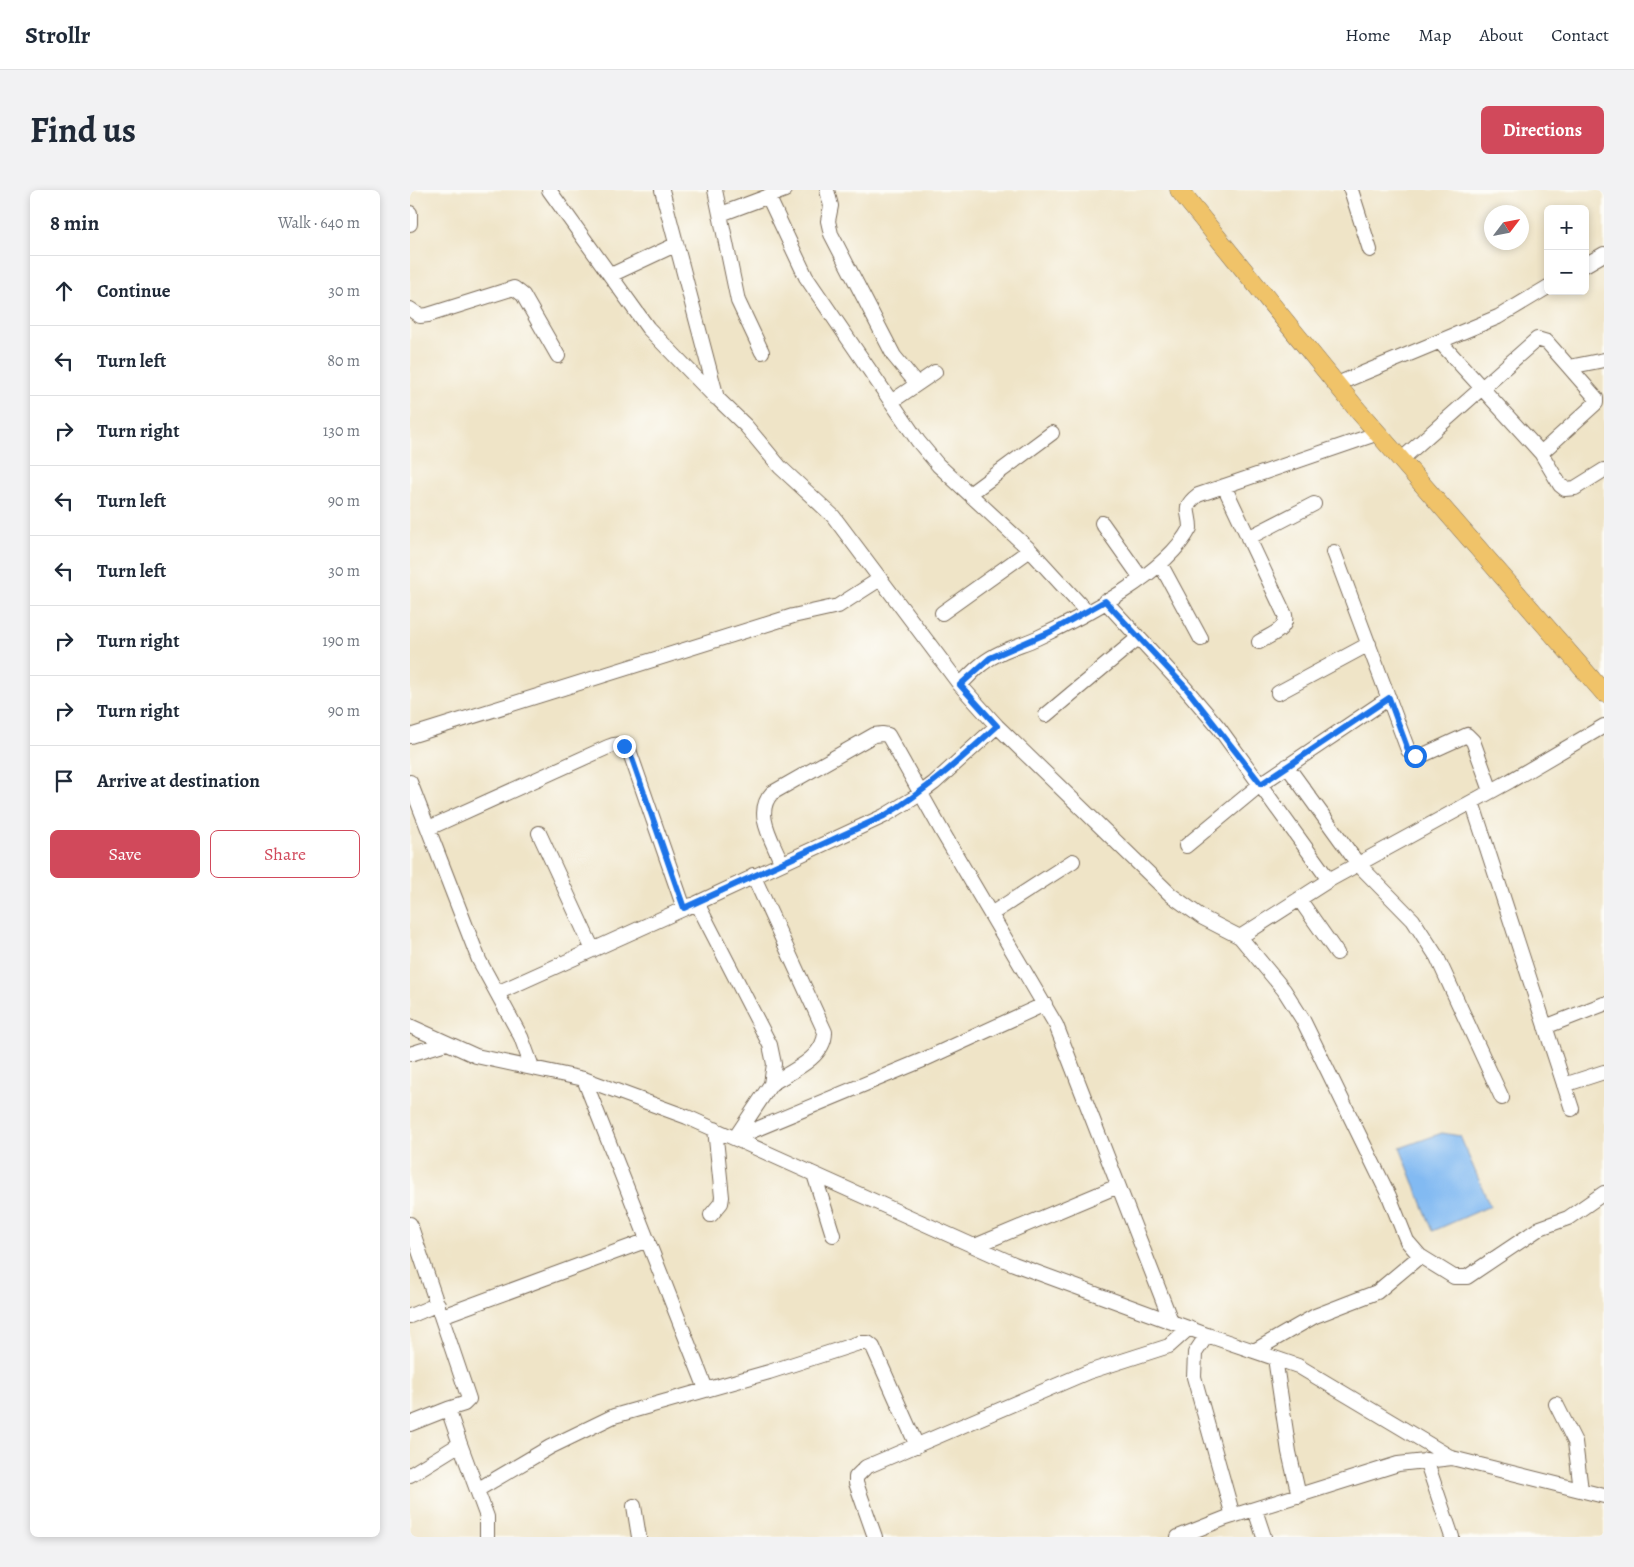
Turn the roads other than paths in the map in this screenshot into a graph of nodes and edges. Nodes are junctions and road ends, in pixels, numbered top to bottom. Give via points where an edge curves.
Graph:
1 (549, 190) edge
2 (662, 190) edge
3 (715, 190) edge
4 (785, 190) edge
5 (827, 190) edge
6 (1179, 190) edge
7 (1351, 190) edge
8 (768, 196) junction
9 (410, 214) edge
10 (721, 214) junction
11 (410, 224) edge
12 (675, 245) junction
13 (1370, 250) dead end
14 (1604, 254) edge
15 (1589, 263) edge
16 (611, 275) junction
17 (1544, 288) edge
18 (410, 309) edge
19 (1440, 342) junction
20 (762, 352) dead end
21 (558, 356) dead end
22 (1604, 360) edge
23 (1569, 367) junction
24 (935, 372) dead end
25 (916, 384) junction
26 (1337, 384) junction
27 (1483, 386) junction
28 (717, 398) junction
29 (891, 402) junction
30 (1379, 432) junction
31 (1052, 433) dead end
32 (1541, 453) junction
33 (1402, 459) junction
34 (1604, 470) edge
35 (1224, 486) junction
36 (971, 494) junction
37 (1314, 504) dead end
38 (1102, 524) dead end
39 (1248, 538) junction
40 (1030, 550) junction
41 (1334, 552) dead end
42 (1161, 565) junction
43 (1141, 578) junction
44 (880, 579) junction
45 (1105, 601) junction
46 (1086, 611) junction
47 (942, 613) dead end
48 (1138, 638) junction
49 (1201, 639) dead end
50 (1259, 642) dead end
51 (1369, 644) junction
52 (960, 685) junction
53 (1278, 693) dead end
54 (1604, 693) edge
55 (1389, 698) junction
56 (1046, 715) dead end
57 (997, 726) junction
58 (1604, 726) edge
59 (410, 736) edge
60 (1287, 766) junction
61 (410, 782) edge
62 (1261, 784) junction
63 (1491, 791) junction
64 (921, 793) junction
65 (1472, 802) junction
66 (414, 804) edge
67 (429, 828) junction
68 (539, 833) dead end
69 (1186, 846) dead end
70 (1073, 861) dead end
71 (781, 862) junction
72 (1358, 864) junction
73 (754, 876) junction
74 (1329, 880) junction
75 (1299, 899) junction
76 (690, 905) junction
77 (991, 914) junction
78 (1240, 937) junction
79 (593, 950) junction
80 (1337, 953) dead end
81 (497, 994) junction
82 (1045, 1004) junction
83 (1604, 1004) edge
84 (410, 1026) edge
85 (1545, 1027) junction
86 (446, 1043) junction
87 (410, 1054) edge
88 (532, 1067) junction
89 (1604, 1072) edge
90 (584, 1079) junction
91 (771, 1084) junction
92 (1564, 1085) junction
93 (1502, 1098) dead end
94 (1572, 1109) dead end
95 (715, 1129) junction
96 (735, 1138) junction
97 (814, 1174) junction
98 (1118, 1186) junction
99 (1604, 1193) edge
100 (711, 1215) dead end
101 (410, 1224) edge
102 (833, 1235) dead end
103 (648, 1240) junction
104 (975, 1246) junction
105 (1420, 1256) junction
106 (440, 1310) junction
107 (410, 1316) edge
108 (1171, 1321) junction
109 (1189, 1328) junction
110 (1207, 1335) junction
111 (1254, 1351) junction
112 (1275, 1358) junction
113 (706, 1389) junction
114 (1556, 1404) dead end
115 (448, 1409) junction
116 (410, 1424) edge
117 (460, 1444) junction
118 (917, 1446) junction
119 (1452, 1458) junction
120 (1426, 1460) junction
121 (410, 1475) edge
122 (478, 1490) junction
123 (1581, 1490) junction
124 (1299, 1496) junction
125 (1604, 1496) edge
126 (634, 1506) dead end
127 (1254, 1510) junction
128 (1233, 1516) junction
129 (487, 1537) edge
130 (639, 1537) edge
131 (875, 1537) edge
132 (1178, 1537) edge
133 (1264, 1537) edge
134 (1452, 1537) edge

1 - 16 street
2 - 12 street
3 - 10 street
4 - 8 street
5 - 25 street via 832,206 828,221 830,234 894,356
6 - 26 main road
7 - 13 street
8 - 10 street
8 - 29 street via 806,277
9 - 11 street
10 - 20 street via 738,301
12 - 16 street
12 - 28 street
14 - 15 street
16 - 28 street via 648,328
17 - 19 street via 1498,317
18 - 21 street via 420,316 428,315 514,288 523,295
19 - 26 street
19 - 27 street
22 - 23 street
23 - 27 street via 1546,342 1537,339
23 - 32 street via 1596,398 1596,403
24 - 25 street
25 - 29 street
26 - 30 main road
27 - 32 street
27 - 33 street
28 - 44 street via 746,426 780,467 824,506
29 - 36 street via 929,455
30 - 33 main road
30 - 35 street
31 - 36 street
32 - 34 street via 1565,488 1574,488
33 - 54 main road
35 - 39 street
35 - 42 street via 1190,501 1186,509 1190,528
36 - 40 street
37 - 39 street
38 - 43 street
39 - 50 street via 1286,621 1280,629
40 - 46 street
40 - 47 street
41 - 51 street
42 - 43 street
42 - 49 street
43 - 45 street
44 - 52 street
44 - 59 street via 838,606 793,616
45 - 46 street
45 - 48 street
46 - 52 street via 1050,632 990,658
48 - 56 street
48 - 62 street via 1186,688
51 - 53 street
51 - 55 street
52 - 57 street
55 - 60 street
55 - 63 street via 1411,754 1421,756 1467,735 1473,741
57 - 64 street
57 - 78 street via 1171,895 1203,918
58 - 63 street
60 - 62 street
60 - 72 street
61 - 66 street
62 - 69 street
62 - 74 street
63 - 65 street
64 - 71 street via 884,816
64 - 71 street via 893,740 882,734 874,736 765,801 764,818
64 - 77 street
65 - 72 street
65 - 85 street
66 - 67 street
67 - 76 street via 608,747 624,746 629,750
67 - 81 street via 479,960
68 - 79 street
70 - 77 street
71 - 73 street
72 - 74 street
72 - 93 street via 1413,920 1427,940
73 - 76 street
73 - 91 street via 825,1032 820,1050
74 - 75 street
75 - 78 street
75 - 80 street
76 - 79 street
76 - 91 street via 770,1045 774,1064
77 - 82 street
78 - 105 street via 1284,990 1303,1020 1389,1196 1407,1242
79 - 81 street
81 - 88 street via 521,1037
82 - 96 street via 923,1060
82 - 98 street via 1063,1039
83 - 85 street
84 - 86 street
85 - 92 street
86 - 87 street
86 - 88 street via 476,1056
88 - 90 street
89 - 92 street
90 - 95 street
90 - 103 street
91 - 96 street
92 - 94 street
95 - 96 street
95 - 100 street via 722,1197
96 - 97 street
97 - 102 street
97 - 104 street
98 - 104 street
98 - 108 street
99 - 105 street via 1568,1218 1540,1228 1467,1277 1454,1276
101 - 106 street
103 - 106 street
103 - 113 street
104 - 108 street via 1014,1264
105 - 111 street via 1377,1292 1315,1316
106 - 107 street
106 - 115 street via 470,1399
108 - 109 street
109 - 110 street
109 - 118 street via 1168,1346 1088,1372
110 - 111 street
110 - 128 street via 1194,1354 1194,1377
111 - 112 street
112 - 119 street via 1298,1366
112 - 124 street
113 - 118 street via 868,1343 873,1347
113 - 122 street via 640,1407 588,1427
114 - 123 street via 1576,1442
115 - 116 street
115 - 117 street
117 - 121 street
117 - 122 street
118 - 131 street via 866,1467 856,1477
119 - 120 street
119 - 123 street
120 - 124 street via 1398,1464
120 - 134 street
122 - 129 street via 487,1517
123 - 125 street
124 - 127 street
126 - 130 street
127 - 128 street
127 - 133 street
128 - 132 street

